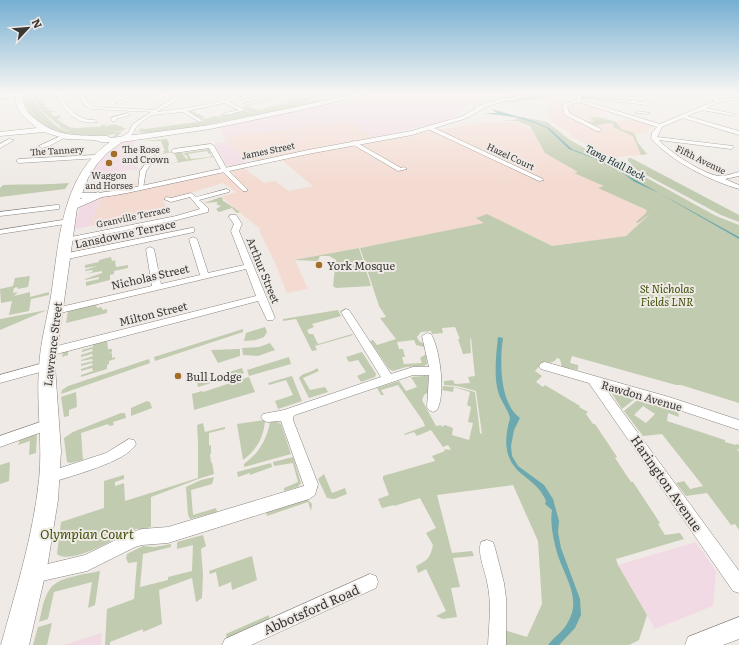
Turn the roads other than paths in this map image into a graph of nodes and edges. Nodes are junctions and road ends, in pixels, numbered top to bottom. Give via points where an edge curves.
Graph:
1 (35, 122) edge
2 (139, 122) edge
3 (235, 122) edge
4 (449, 122) edge
5 (584, 122) edge
6 (652, 122) edge
7 (669, 122) edge
8 (702, 122) edge
9 (660, 126) junction
10 (430, 128) junction
11 (44, 130) junction
12 (599, 130) dead end
13 (739, 133) edge
14 (5, 136) edge
15 (65, 136) junction
16 (654, 138) junction
17 (120, 139) junction
18 (354, 143) junction
19 (0, 146) edge
20 (42, 146) dead end
21 (731, 147) dead end
22 (174, 151) dead end
23 (97, 157) junction
24 (151, 160) dead end
25 (18, 161) dead end
26 (404, 169) dead end
27 (224, 170) junction
28 (739, 174) edge
29 (550, 177) dead end
30 (720, 178) junction
31 (541, 180) junction
32 (532, 182) dead end
33 (739, 187) edge
34 (140, 188) junction
35 (245, 190) dead end
36 (227, 192) dead end
37 (77, 195) junction
38 (98, 195) junction
39 (193, 197) junction
40 (167, 199) dead end
41 (56, 207) dead end
42 (70, 213) junction
43 (0, 214) edge
44 (233, 217) dead end
45 (191, 230) dead end
46 (0, 232) edge
47 (193, 239) dead end
48 (64, 249) junction
49 (150, 249) dead end
50 (249, 266) junction
51 (205, 276) junction
52 (157, 287) junction
53 (262, 298) junction
54 (56, 311) junction
55 (346, 312) dead end
56 (270, 318) dead end
57 (427, 336) dead end
58 (48, 359) junction
59 (545, 366) dead end
60 (436, 371) junction
61 (0, 379) edge
62 (388, 379) junction
63 (594, 381) junction
64 (433, 407) dead end
65 (287, 415) junction
66 (267, 416) dead end
67 (49, 424) junction
68 (739, 425) edge
69 (0, 442) edge
70 (129, 444) dead end
71 (50, 477) junction
72 (487, 548) dead end
73 (33, 575) junction
74 (370, 582) dead end
75 (739, 585) edge
76 (739, 628) edge
77 (15, 645) edge
78 (230, 645) edge
79 (497, 645) edge
80 (696, 645) edge

1 - 11 main road
2 - 17 street
3 - 17 main road
4 - 10 street, James Street
5 - 12 street
6 - 9 street
7 - 9 street
8 - 13 street
9 - 16 street
10 - 18 street, James Street
10 - 31 street, Hazel Court
11 - 14 main road
11 - 15 main road
14 - 19 street
15 - 17 main road
15 - 20 street
16 - 21 street
16 - 30 street, Fifth Avenue via 668,153
17 - 23 main road, Lawrence Street
18 - 26 street via 400,170
18 - 27 street, James Street
22 - 27 street via 211,146
23 - 25 street, The Tannery
23 - 37 main road, Lawrence Street
24 - 34 street via 143,171
27 - 34 street, James Street
27 - 35 street
28 - 30 street
29 - 31 street, Hazel Court
30 - 33 street, Fifth Avenue
31 - 32 street, Hazel Court
34 - 38 street, James Street
36 - 39 street
37 - 38 street, James Street
37 - 42 main road, Lawrence Street
38 - 42 main road
39 - 40 street
39 - 48 street, Granville Terrace via 205,210
41 - 43 street via 40,212
42 - 46 street
42 - 48 main road, Lawrence Street
44 - 50 street, Arthur Street via 238,224 235,231
45 - 48 street, Lansdowne Terrace
47 - 51 street
48 - 54 main road, Lawrence Street
49 - 52 street
50 - 51 street, Nicholas Street
50 - 53 street, Arthur Street
51 - 52 street, Nicholas Street
52 - 54 street, Nicholas Street
53 - 56 street, Arthur Street
53 - 58 street, Milton Street
54 - 58 main road, Lawrence Street
55 - 62 street
57 - 60 street
58 - 61 street, Milton Street
58 - 67 main road, Lawrence Street via 46,390
59 - 63 street, Rawdon Avenue
60 - 62 street via 413,371
60 - 64 street
62 - 65 street
63 - 68 street, Rawdon Avenue
63 - 75 street, Harington Avenue
65 - 66 street
65 - 73 street via 311,484 310,490 304,494 168,535 132,540 87,562
67 - 69 street
67 - 71 main road, Lawrence Street
70 - 71 street via 110,457
71 - 73 main road, Lawrence Street via 47,514
72 - 79 street via 498,598
73 - 77 main road, Lawrence Street
74 - 78 street, Abbotsford Road
76 - 80 street

